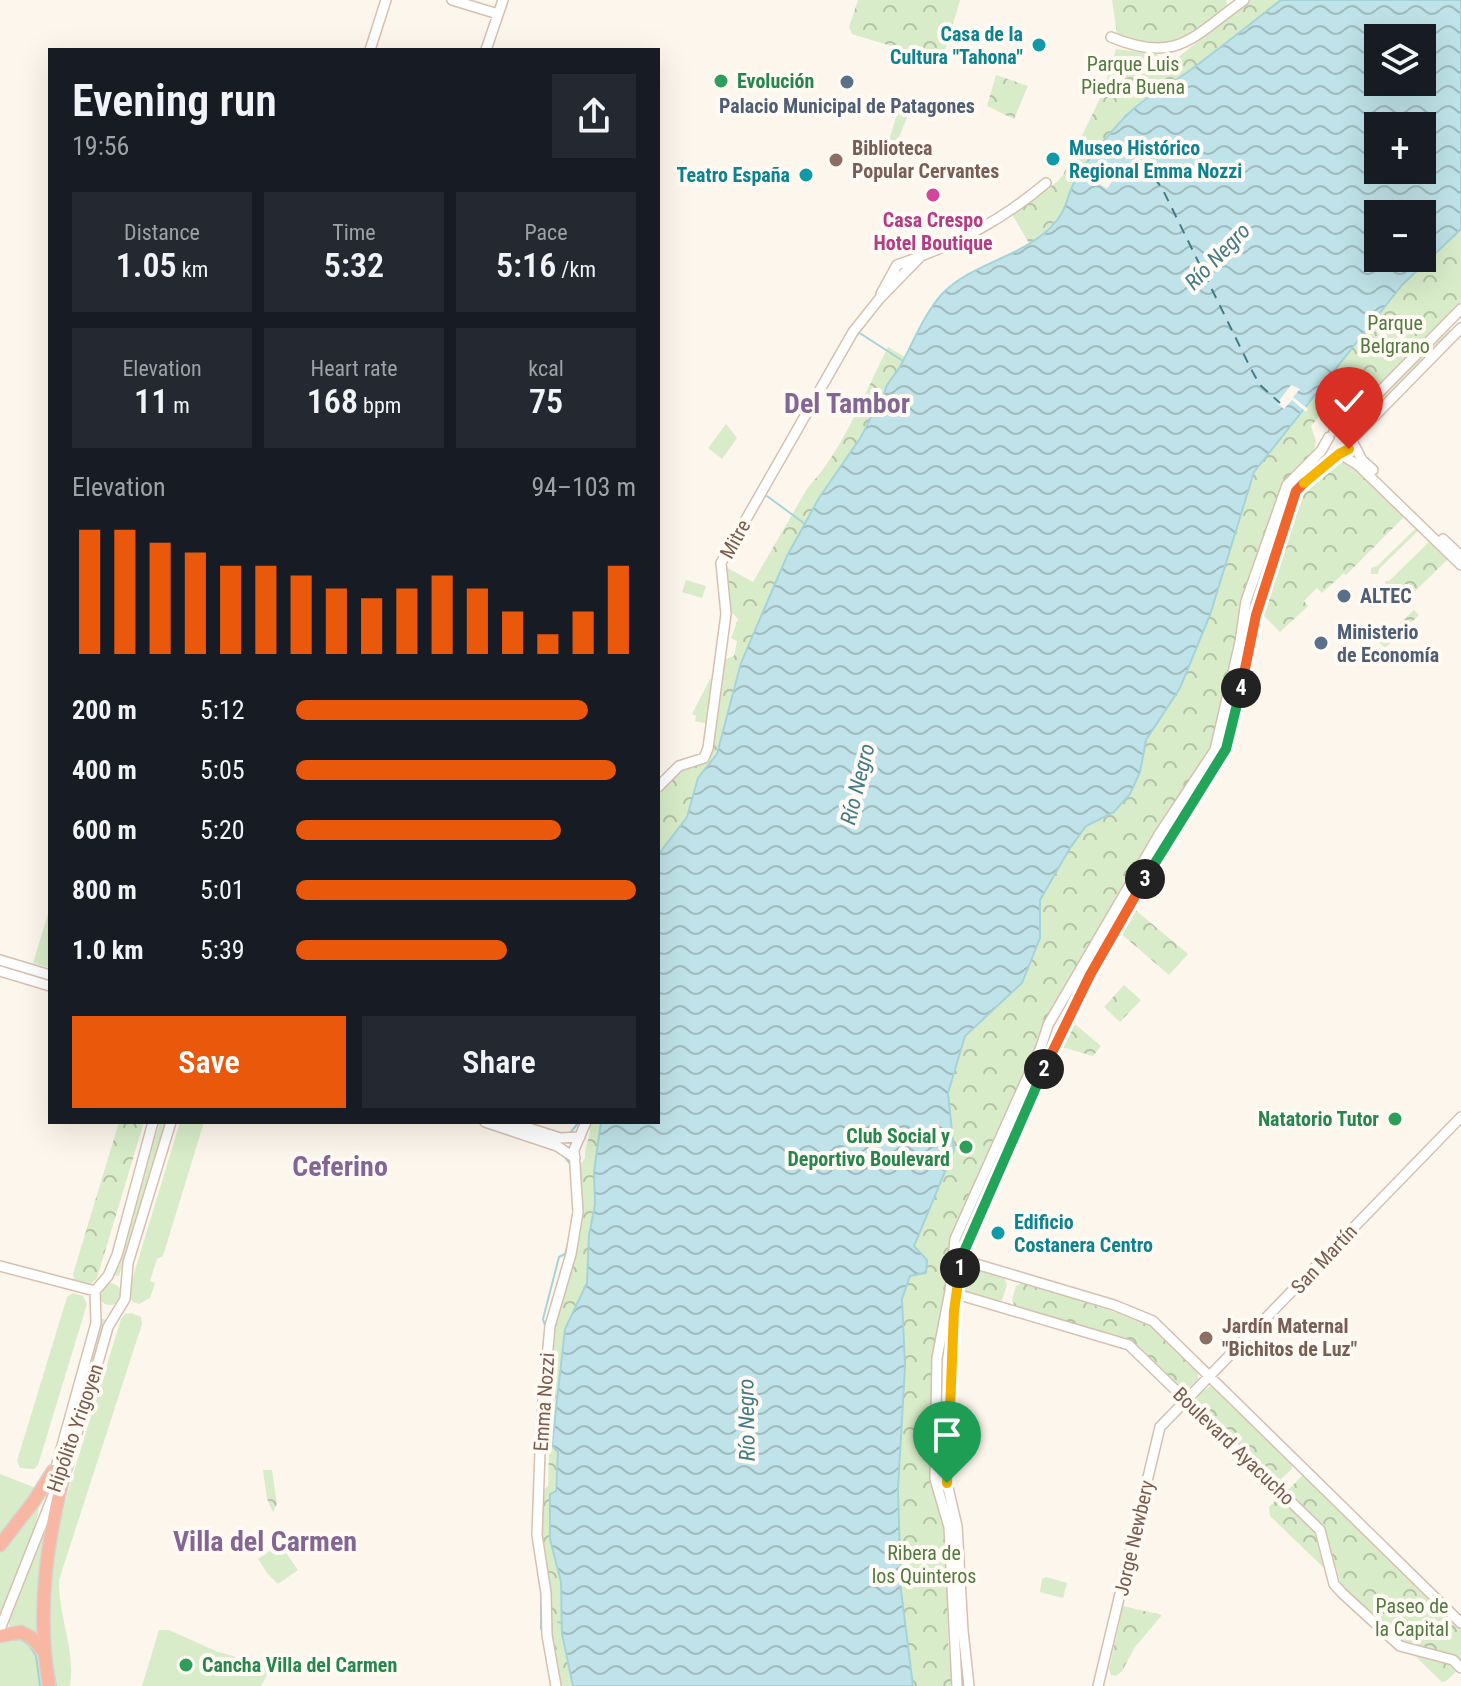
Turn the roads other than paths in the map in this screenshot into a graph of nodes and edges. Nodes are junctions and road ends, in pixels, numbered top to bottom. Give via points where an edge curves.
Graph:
1 (386, 0) edge
2 (452, 0) edge
3 (503, 0) edge
4 (1244, 0) edge
5 (498, 14) junction
6 (1111, 37) dead end
7 (371, 48) edge
8 (487, 48) edge
9 (1046, 183) dead end
10 (1461, 309) edge
11 (1461, 328) edge
12 (1332, 434) junction
13 (1352, 440) junction
14 (1339, 454) junction
15 (1461, 556) edge
16 (1461, 565) edge
17 (660, 785) edge
18 (0, 960) edge
19 (0, 971) edge
20 (48, 974) edge
21 (48, 985) edge
22 (1461, 1117) edge
23 (152, 1124) edge
24 (170, 1124) edge
25 (491, 1124) edge
26 (516, 1124) edge
27 (585, 1124) edge
28 (580, 1137) junction
29 (575, 1158) junction
30 (957, 1259) junction
31 (0, 1266) edge
32 (103, 1281) junction
33 (125, 1289) junction
34 (95, 1291) junction
35 (953, 1293) junction
36 (97, 1303) junction
37 (120, 1307) junction
38 (1210, 1376) junction
39 (1187, 1399) junction
40 (67, 1463) junction
41 (53, 1471) junction
42 (50, 1501) junction
43 (0, 1545) edge
44 (1461, 1623) edge
45 (0, 1629) edge
46 (0, 1636) edge
47 (1461, 1668) edge
48 (46, 1669) junction
49 (49, 1686) edge
50 (556, 1686) edge
51 (957, 1686) edge
52 (969, 1686) edge
53 (1098, 1686) edge

1 - 7 main road
2 - 5 main road
3 - 5 main road
4 - 6 main road via 1174,48
5 - 8 main road
9 - 17 main road, Mitre via 972,235 902,268 853,332 721,563 726,614 708,748 704,758 679,766
10 - 12 main road
11 - 13 main road
12 - 13 main road via 1345,431
12 - 14 main road via 1329,447
12 - 30 main road via 1287,485 1246,601 1215,750 1048,1025 959,1229
13 - 14 main road
13 - 15 main road via 1366,464
14 - 16 main road via 1356,463
14 - 30 main road via 1296,491 1256,615 1226,749 1090,975
18 - 20 main road
19 - 21 main road
22 - 38 main road, San Martín
23 - 32 main road via 117,1255
24 - 33 main road via 128,1263
25 - 29 main road via 550,1143
26 - 28 main road via 560,1138
27 - 28 main road, Emma Nozzi
28 - 29 main road, Emma Nozzi
29 - 50 main road, Emma Nozzi via 578,1212 550,1326 538,1493 537,1535
30 - 35 main road
30 - 38 main road, Boulevard Ayacucho via 1153,1321
31 - 34 main road
32 - 33 main road via 116,1280
32 - 34 main road
33 - 37 main road
34 - 36 main road
35 - 39 main road, Boulevard Ayacucho via 1129,1345
35 - 51 main road via 937,1358 935,1479 949,1527
35 - 52 main road via 947,1483 957,1526
36 - 37 main road via 108,1310
36 - 41 main road, Hipólito Yrigoyen via 96,1323
37 - 40 main road, Hipólito Yrigoyen via 108,1327
38 - 39 main road, San Martín
38 - 44 main road, Boulevard Ayacucho
39 - 47 main road, Boulevard Ayacucho via 1320,1530 1334,1584 1342,1593 1400,1646 1453,1660
39 - 53 main road, Jorge Newbery via 1160,1427
40 - 42 main road, Hipólito Yrigoyen
40 - 48 highway via 43,1582
41 - 42 main road, Hipólito Yrigoyen
41 - 43 highway
42 - 45 main road
46 - 48 highway via 27,1634 42,1650
48 - 49 highway

